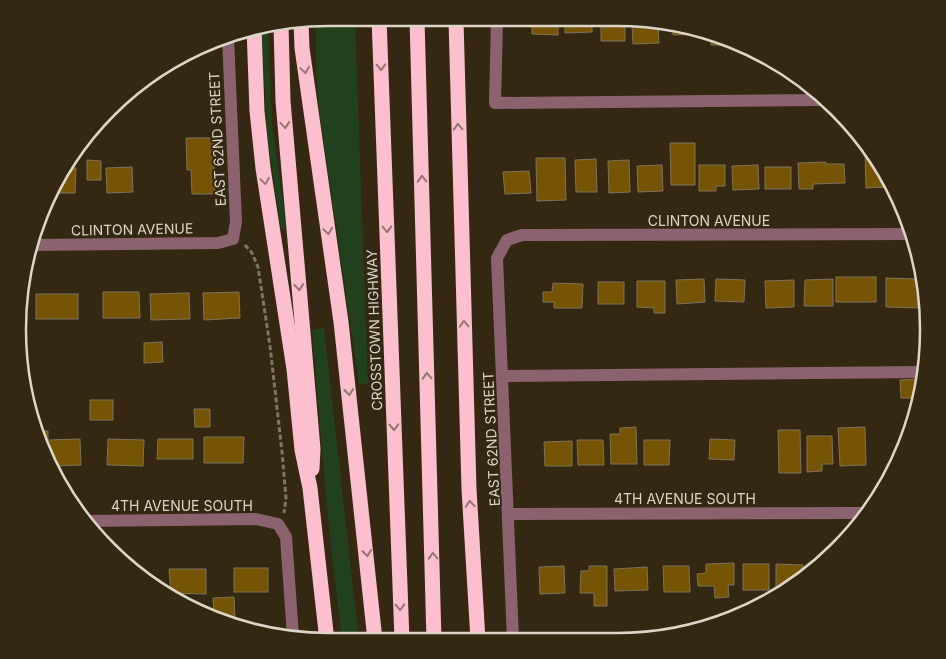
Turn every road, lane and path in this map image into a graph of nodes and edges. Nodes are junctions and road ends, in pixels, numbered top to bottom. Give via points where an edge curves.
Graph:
1 (379, 26) edge
2 (417, 26) edge
3 (456, 26) edge
4 (497, 26) edge
5 (301, 28) edge
6 (281, 30) edge
7 (254, 36) edge
8 (228, 43) edge
9 (814, 100) edge
10 (905, 234) edge
11 (233, 239) junction
12 (506, 240) joint
13 (38, 246) edge
14 (917, 372) edge
15 (503, 376) junction
16 (310, 488) junction
17 (858, 512) edge
18 (509, 514) junction
19 (94, 520) edge
20 (278, 524) junction
21 (293, 630) edge
22 (326, 633) edge
23 (374, 633) edge
24 (402, 633) edge
25 (434, 633) edge
26 (478, 633) edge
27 (513, 633) edge

1 -> 24 highway, CROSSTOWN HIGHWAY
25 -> 2 highway
26 -> 3 highway via 468,489
4 - 9 street via 495,103
5 -> 23 highway via 341,322
6 -> 16 highway via 283,101 313,449
7 -> 16 highway via 263,168
8 - 11 street, EAST 62ND STREET via 236,222
10 - 12 street, CLINTON AVENUE via 522,235
11 - 13 street, CLINTON AVENUE via 218,243
11 - 20 path via 244,244 258,267 282,452 285,511
12 - 15 street, EAST 62ND STREET via 497,258
14 - 15 street
15 - 18 street, EAST 62ND STREET
16 - 22 highway
17 - 18 street, 4TH AVENUE SOUTH
18 - 27 street, EAST 62ND STREET
19 - 20 street, 4TH AVENUE SOUTH via 256,518
20 - 21 street via 286,537

